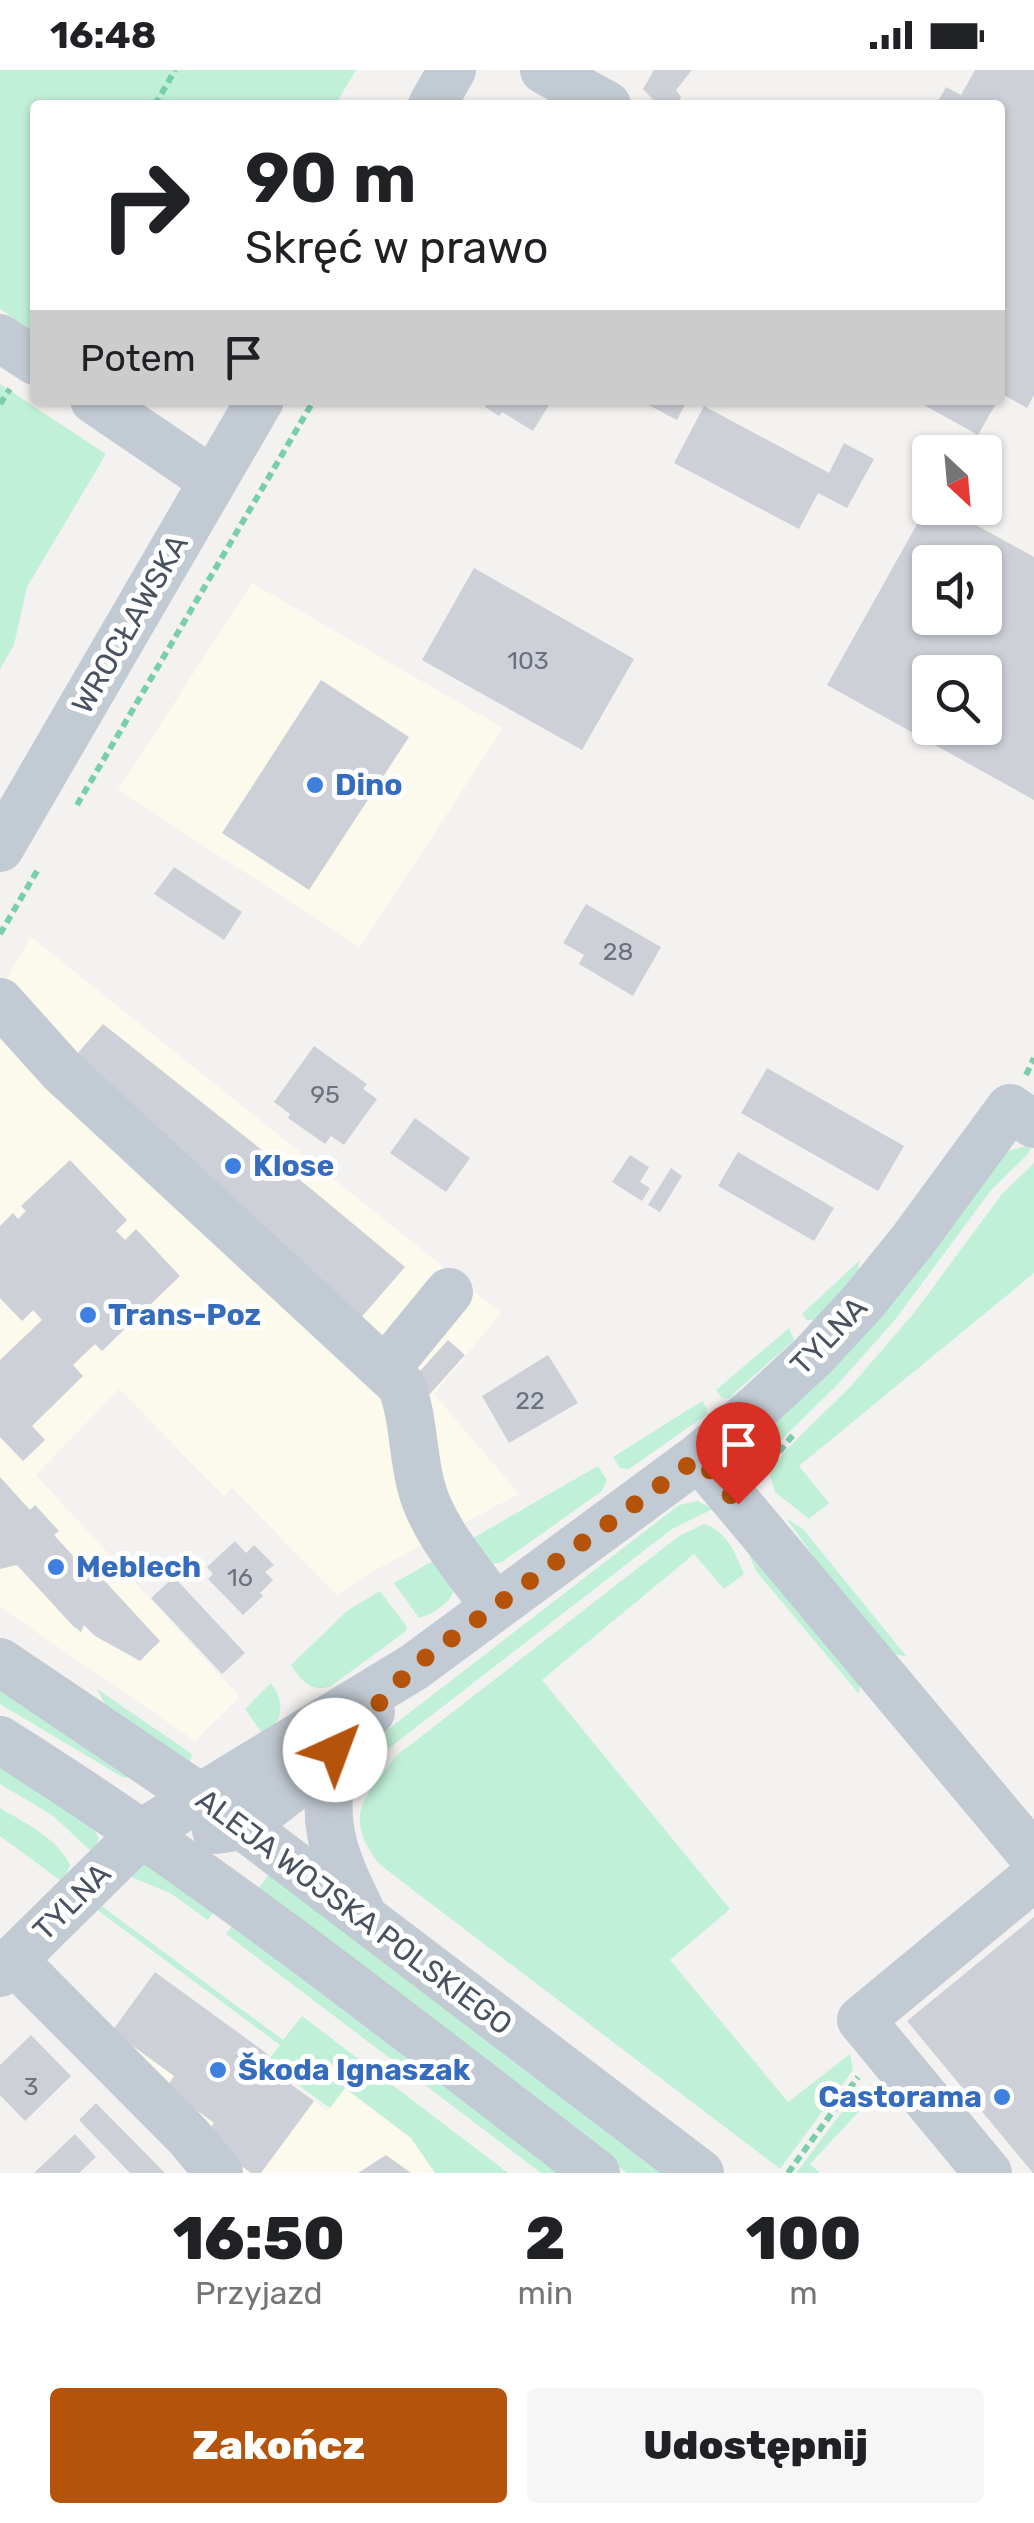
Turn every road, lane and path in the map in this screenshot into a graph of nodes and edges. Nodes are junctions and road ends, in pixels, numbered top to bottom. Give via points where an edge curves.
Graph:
1 (176, 70) edge
2 (452, 70) edge
3 (544, 70) edge
4 (157, 100) edge
5 (435, 100) edge
6 (598, 100) edge
7 (0, 338) edge
8 (30, 358) edge
9 (101, 405) edge
10 (257, 405) edge
11 (311, 405) edge
12 (213, 481) junction
13 (76, 807) dead end
14 (22, 853) edge
15 (0, 934) edge
16 (0, 1002) edge
17 (1022, 1116) edge
18 (449, 1292) dead end
19 (386, 1370) junction
20 (699, 1457) junction
21 (495, 1607) junction
22 (0, 1662) edge
23 (414, 1666) junction
24 (0, 1740) edge
25 (335, 1750) junction
26 (201, 1796) junction
27 (243, 1826) junction
28 (143, 1832) junction
29 (1034, 1856) edge
30 (1034, 1877) edge
31 (364, 1916) junction
32 (6, 1967) edge
33 (875, 2038) junction
34 (219, 2173) edge
35 (596, 2173) edge
36 (700, 2173) edge
37 (788, 2173) edge
38 (988, 2173) edge

1 - 4 path
2 - 5 street
3 - 6 street
7 - 8 street
9 - 12 street
10 - 12 street, WROCŁAWSKA
11 - 13 path
12 - 14 street, WROCŁAWSKA
14 - 15 path
16 - 19 street via 62,1071
17 - 20 street, TYLNA via 814,1355
18 - 19 street
19 - 21 street via 410,1408 422,1489 433,1516
20 - 21 street, TYLNA
20 - 29 street
21 - 23 street, TYLNA
22 - 26 street, ALEJA WOJSKA POLSKIEGO
23 - 25 street, TYLNA
23 - 26 street, TYLNA
24 - 28 street, ALEJA WOJSKA POLSKIEGO
25 - 27 street, TYLNA
25 - 31 street via 330,1836
26 - 27 street, ALEJA WOJSKA POLSKIEGO
26 - 28 street, TYLNA
27 - 28 street
27 - 31 street, ALEJA WOJSKA POLSKIEGO
28 - 32 street, TYLNA
28 - 35 street, ALEJA WOJSKA POLSKIEGO
30 - 33 street
31 - 36 street, ALEJA WOJSKA POLSKIEGO
32 - 34 street via 188,2136
33 - 37 path via 858,2077
33 - 38 street

